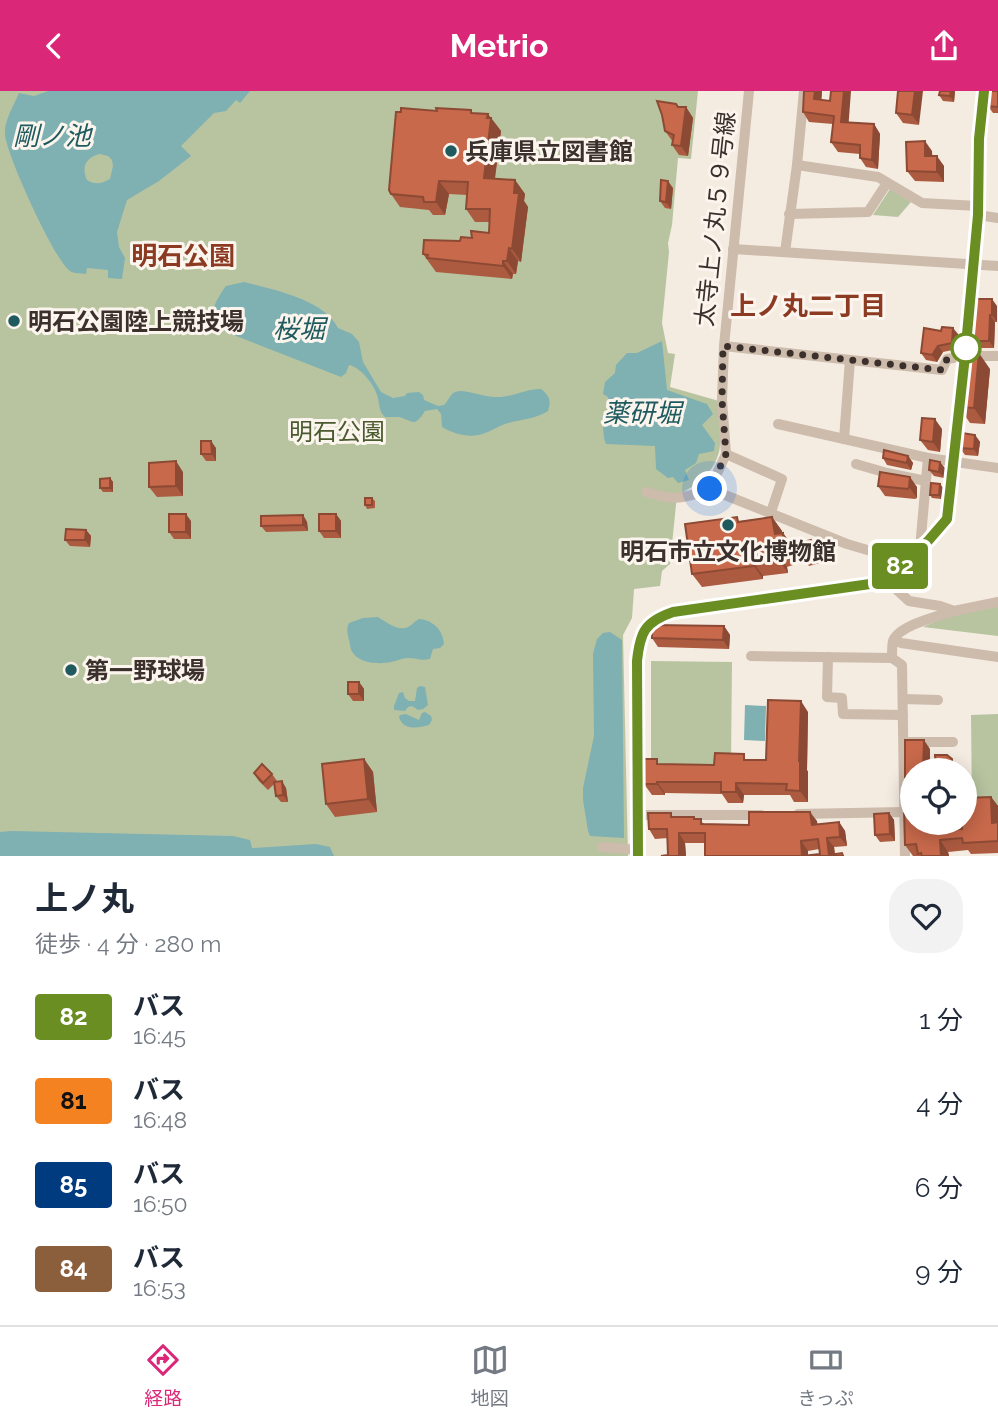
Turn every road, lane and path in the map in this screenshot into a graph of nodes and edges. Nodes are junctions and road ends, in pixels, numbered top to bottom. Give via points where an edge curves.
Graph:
1 (749, 91) edge
2 (804, 91) edge
3 (984, 91) edge
4 (797, 165) junction
5 (887, 183) junction
6 (978, 211) junction
7 (789, 214) junction
8 (998, 218) edge
9 (733, 249) junction
10 (785, 252) junction
11 (973, 263) junction
12 (998, 266) edge
13 (723, 346) junction
14 (965, 356) junction
15 (998, 356) edge
16 (850, 360) junction
17 (778, 424) dead end
18 (844, 439) junction
19 (726, 454) junction
20 (928, 458) junction
21 (954, 462) junction
22 (856, 464) dead end
23 (998, 468) edge
24 (926, 481) junction
25 (710, 489) junction
26 (646, 492) dead end
27 (771, 512) junction
28 (920, 548) junction
29 (905, 561) junction
30 (887, 577) junction
31 (998, 602) edge
32 (954, 611) junction
33 (894, 640) junction
34 (751, 656) dead end
35 (828, 657) junction
36 (998, 657) edge
37 (892, 658) junction
38 (903, 699) junction
39 (938, 700) dead end
40 (903, 715) junction
41 (904, 741) junction
42 (953, 743) dead end
43 (904, 758) edge
44 (900, 812) edge
45 (789, 814) edge
46 (637, 815) junction
47 (776, 815) edge
48 (905, 835) edge
49 (602, 847) dead end
50 (635, 851) edge
51 (905, 856) edge

1 - 9 street, 太寺上ノ丸５９号線
2 - 4 street
3 - 6 street
4 - 5 street via 878,177
4 - 7 street
5 - 6 street via 922,204
5 - 7 street via 868,212
6 - 8 street
6 - 11 street
7 - 10 street
9 - 10 street
9 - 13 street, 太寺上ノ丸５９号線
10 - 11 street
11 - 12 street
11 - 14 street
13 - 16 street
13 - 19 street, 太寺上ノ丸５９号線
14 - 15 street
14 - 16 street via 947,359 942,370
14 - 21 street
16 - 18 street
17 - 18 street
18 - 20 street
19 - 25 street, 太寺上ノ丸５９号線
19 - 27 street via 782,479
20 - 21 street
20 - 24 street
21 - 23 street
21 - 28 street via 947,519
22 - 24 street
24 - 28 street
25 - 26 street via 685,498
25 - 27 street
27 - 29 street via 847,544
28 - 29 street
29 - 30 street
30 - 32 street via 909,601
30 - 46 street via 870,584 673,612 650,623 639,642 637,661
31 - 32 street
32 - 33 street via 913,625
33 - 36 street
33 - 37 street
34 - 35 street
35 - 37 street
35 - 40 street via 827,697 842,698 843,714
37 - 38 street via 902,665
38 - 39 street
38 - 40 street
40 - 41 street
41 - 42 street
41 - 43 street
44 - 45 street
46 - 47 street
46 - 50 street
48 - 51 street
49 - 50 street

